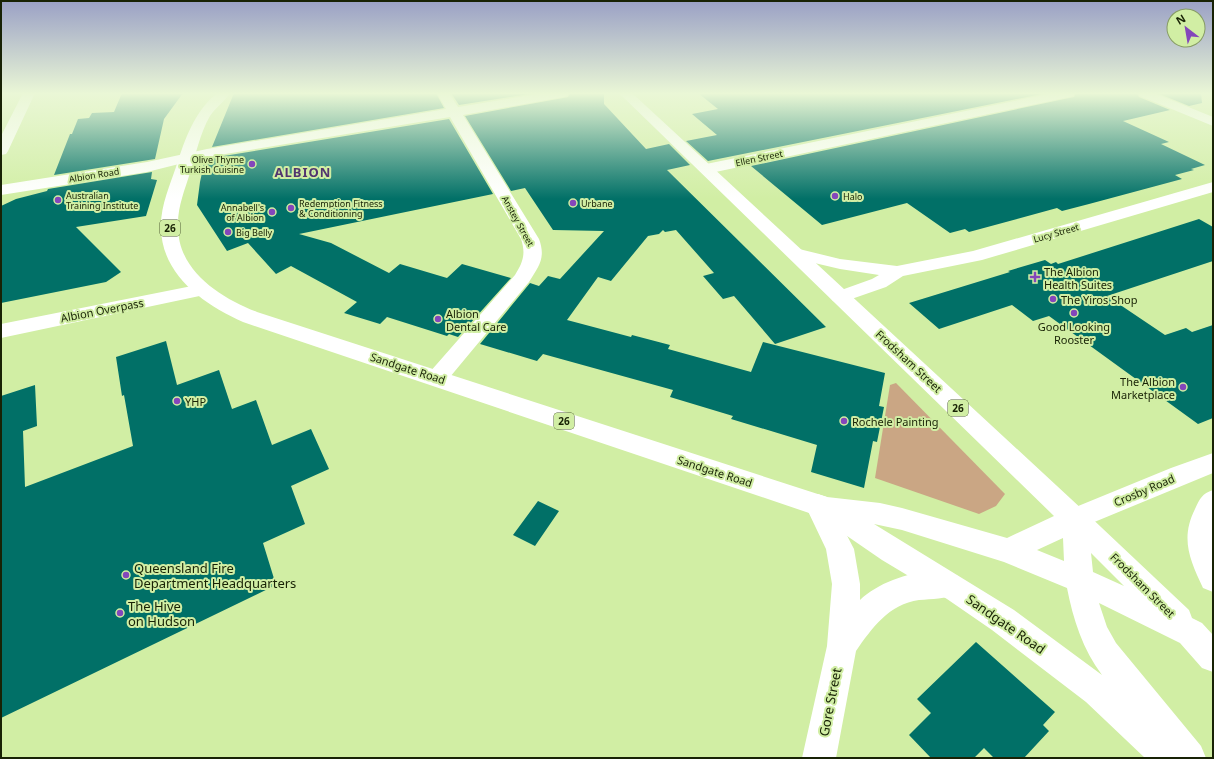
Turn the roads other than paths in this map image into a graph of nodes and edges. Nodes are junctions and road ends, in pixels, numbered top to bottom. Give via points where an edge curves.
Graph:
1 (12, 128) edge
2 (197, 128) edge
3 (354, 128) edge
4 (465, 128) edge
5 (663, 128) edge
6 (900, 128) edge
7 (1, 151) edge
8 (187, 158) junction
9 (706, 169) junction
10 (1213, 187) edge
11 (1, 190) edge
12 (795, 253) junction
13 (897, 272) junction
14 (202, 290) junction
15 (840, 297) junction
16 (1, 331) edge
17 (438, 378) junction
18 (1213, 463) edge
19 (1213, 501) edge
20 (823, 507) junction
21 (1075, 519) junction
22 (1008, 551) junction
23 (1213, 579) edge
24 (1080, 580) junction
25 (948, 585) junction
26 (1202, 639) edge
27 (842, 646) junction
28 (1213, 657) edge
29 (819, 758) edge
30 (1170, 758) edge
31 (1189, 758) edge

1 - 7 main road
2 - 8 main road, Sandgate Road / 26
3 - 8 main road, Albion Road via 215,151
4 - 17 main road, Anstey Street via 530,239 534,254 533,261 522,278
5 - 9 main road, Frodsham Street / 26
6 - 9 main road, Ellen Street
8 - 11 main road, Albion Road via 147,167
8 - 14 main road, Sandgate Road / 26 via 171,212 170,236 180,265
9 - 12 main road, Frodsham Street / 26
10 - 13 main road, Lucy Street via 976,256
12 - 13 main road, Lucy Street via 840,264
12 - 15 main road, Frodsham Street / 26
13 - 15 main road, Lucy Street via 879,283
14 - 16 main road, Albion Overpass
14 - 17 main road, Sandgate Road / 26 via 237,312
15 - 21 main road, Frodsham Street / 26
17 - 20 main road, Sandgate Road / 26
18 - 21 main road, Crosby Road
19 - 23 main road via 1200,528 1202,553
20 - 22 main road, Sandgate Road via 902,519
20 - 25 main road, Sandgate Road / 26
20 - 27 main road, Gore Street via 843,558 846,584
21 - 22 main road, Crosby Road
21 - 24 main road
21 - 26 main road, Frodsham Street / 26
22 - 24 main road, Sandgate Road
24 - 26 main road, Sandgate Road
24 - 31 main road via 1088,620 1105,654
25 - 27 main road, Gore Street via 910,588 885,598 862,617
25 - 30 main road, Sandgate Road / 26 via 1003,620 1097,692
26 - 28 main road, Sandgate Road / 26
27 - 29 main road, Gore Street

